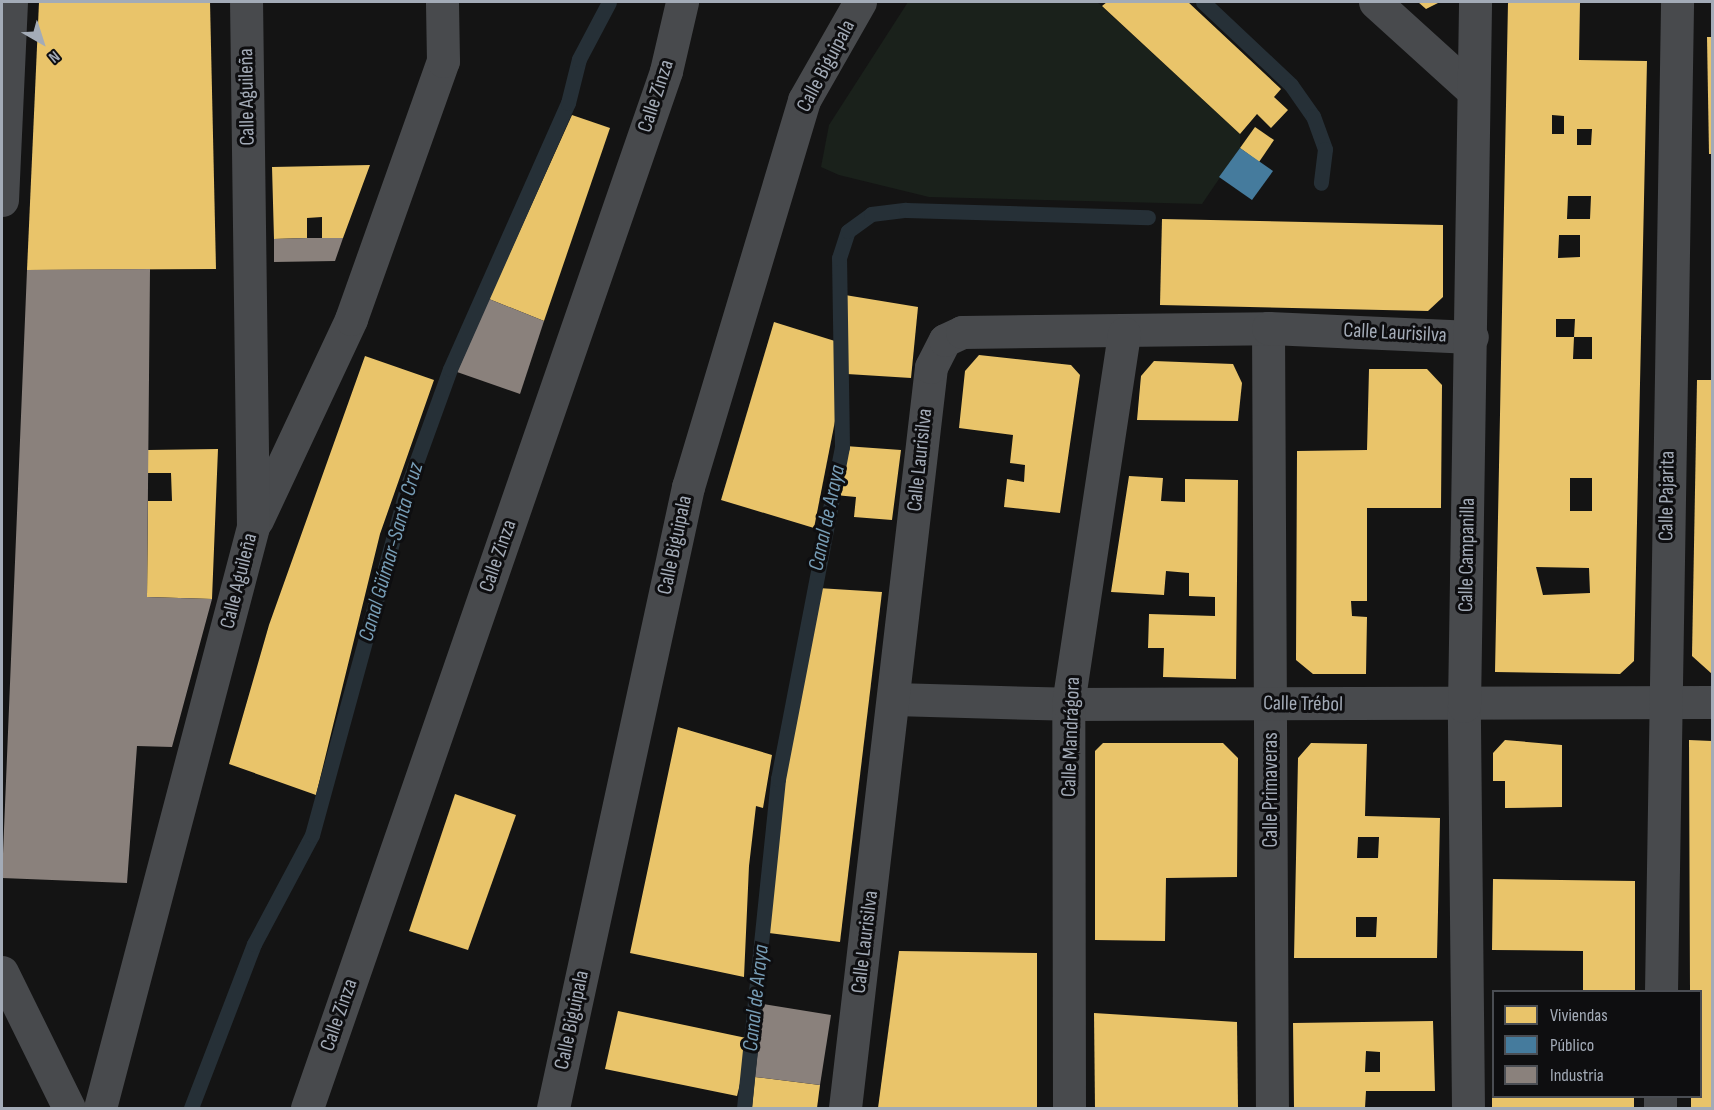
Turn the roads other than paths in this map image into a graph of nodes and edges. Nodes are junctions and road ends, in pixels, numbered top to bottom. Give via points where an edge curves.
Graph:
1 (11, 2) edge
2 (246, 2) edge
3 (442, 2) edge
4 (682, 2) edge
5 (860, 2) edge
6 (1374, 2) edge
7 (1475, 2) edge
8 (1677, 2) edge
9 (1472, 90) junction
10 (2, 200) edge
11 (1268, 328) junction
12 (1124, 333) junction
13 (1472, 337) junction
14 (253, 527) junction
15 (894, 699) junction
16 (1664, 702) junction
17 (1713, 702) edge
18 (1271, 703) junction
19 (1068, 704) junction
20 (1464, 706) junction
21 (2, 972) edge
22 (1661, 990) edge
23 (69, 1108) edge
24 (100, 1108) edge
25 (307, 1108) edge
26 (553, 1108) edge
27 (845, 1108) edge
28 (1069, 1108) edge
29 (1272, 1108) edge
30 (1468, 1108) edge

1 - 10 street
2 - 14 street, Calle Aguileña
3 - 14 street via 443,61 355,308
4 - 25 street, Calle Zinza via 666,71
5 - 26 street, Calle Biguipala via 804,100 687,487
6 - 9 street
7 - 9 street, Calle Campanilla
8 - 16 street, Calle Pajarita
9 - 13 street, Calle Campanilla
11 - 12 street, Calle Laurisilva
11 - 13 street, Calle Laurisilva
11 - 18 street, Calle Primaveras
12 - 15 street, Calle Laurisilva via 962,332 945,340 931,367
12 - 19 street, Calle Mandrágora
13 - 20 street, Calle Campanilla
14 - 24 street, Calle Aguileña
15 - 19 street, Calle Trébol
15 - 27 street, Calle Laurisilva
16 - 17 street, Calle Trébol
16 - 20 street, Calle Trébol
16 - 22 street, Calle Pajarita
18 - 19 street, Calle Trébol
18 - 20 street, Calle Trébol
18 - 29 street, Calle Primaveras
19 - 28 street, Calle Mandrágora
20 - 30 street, Calle Campanilla
21 - 23 street

